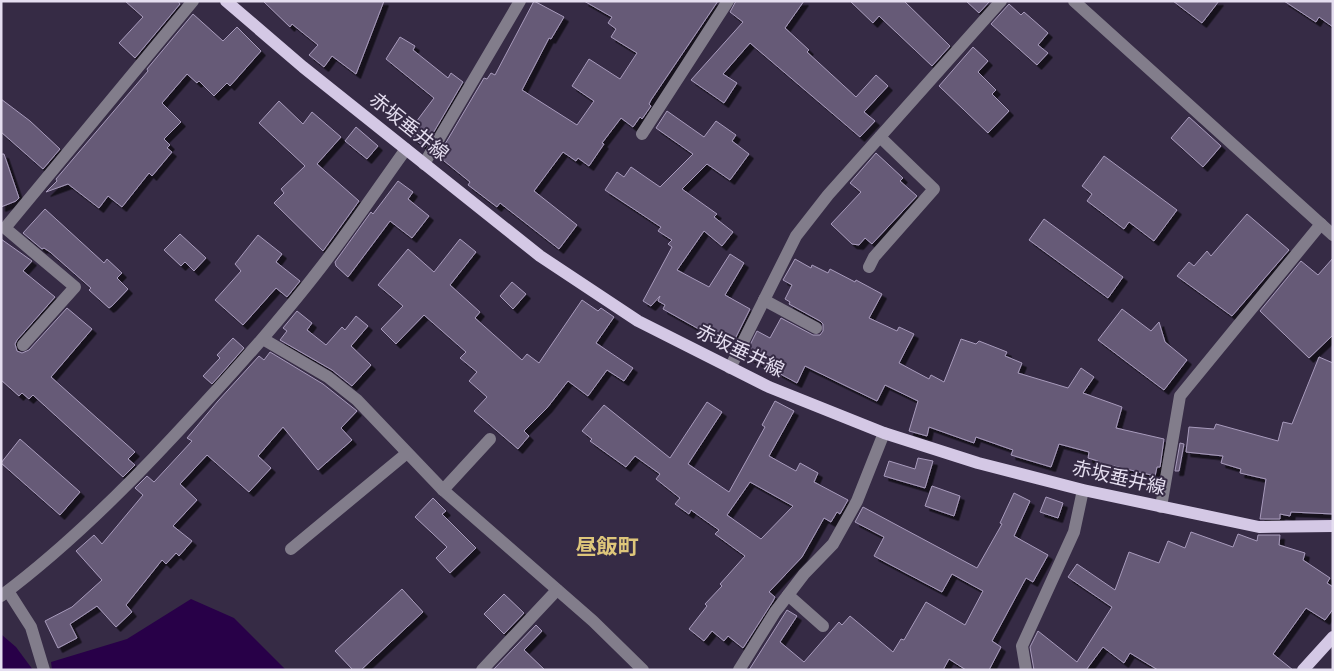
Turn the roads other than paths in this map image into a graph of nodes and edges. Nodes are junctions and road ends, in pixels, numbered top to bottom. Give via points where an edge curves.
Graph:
1 (193, 1) edge
2 (226, 1) edge
3 (520, 1) edge
4 (728, 1) edge
5 (1001, 1) edge
6 (1074, 1) edge
7 (642, 134) dead end
8 (880, 137) junction
9 (406, 149) junction
10 (424, 164) junction
11 (1321, 224) junction
12 (3, 231) edge
13 (1333, 235) edge
14 (869, 267) dead end
15 (764, 300) junction
16 (816, 328) dead end
17 (263, 338) junction
18 (23, 345) dead end
19 (730, 368) junction
20 (884, 433) junction
21 (490, 439) dead end
22 (407, 453) junction
23 (443, 490) junction
24 (1083, 490) junction
25 (1161, 507) junction
26 (1333, 526) edge
27 (291, 549) dead end
28 (557, 590) junction
29 (5, 594) edge
30 (788, 595) junction
31 (823, 626) dead end
32 (1333, 637) edge
33 (44, 670) edge
34 (482, 670) edge
35 (644, 670) edge
36 (739, 670) edge
37 (1026, 670) edge
38 (1303, 670) edge

1 - 12 street
2 - 9 main road, 赤坂垂井線
3 - 10 street
4 - 7 street
5 - 8 street
6 - 11 street
8 - 14 street via 934,189 874,257
8 - 15 street via 796,236
9 - 10 main road, 赤坂垂井線
9 - 17 street via 323,265
10 - 19 main road, 赤坂垂井線 via 548,261 638,321
11 - 13 street
11 - 25 street via 1180,396
12 - 18 street via 75,288
15 - 16 street
15 - 19 street
17 - 22 street via 357,400
17 - 29 street via 114,500
19 - 20 main road, 赤坂垂井線
20 - 24 main road, 赤坂垂井線 via 978,463
20 - 30 street via 857,501 833,544
21 - 23 street
22 - 23 street
22 - 27 street
23 - 28 street
24 - 25 main road, 赤坂垂井線
24 - 37 street via 1074,532 1022,646
25 - 26 main road, 赤坂垂井線 via 1259,527
28 - 34 street
28 - 35 street
29 - 33 street via 31,627
30 - 31 street
30 - 36 street
32 - 38 main road

